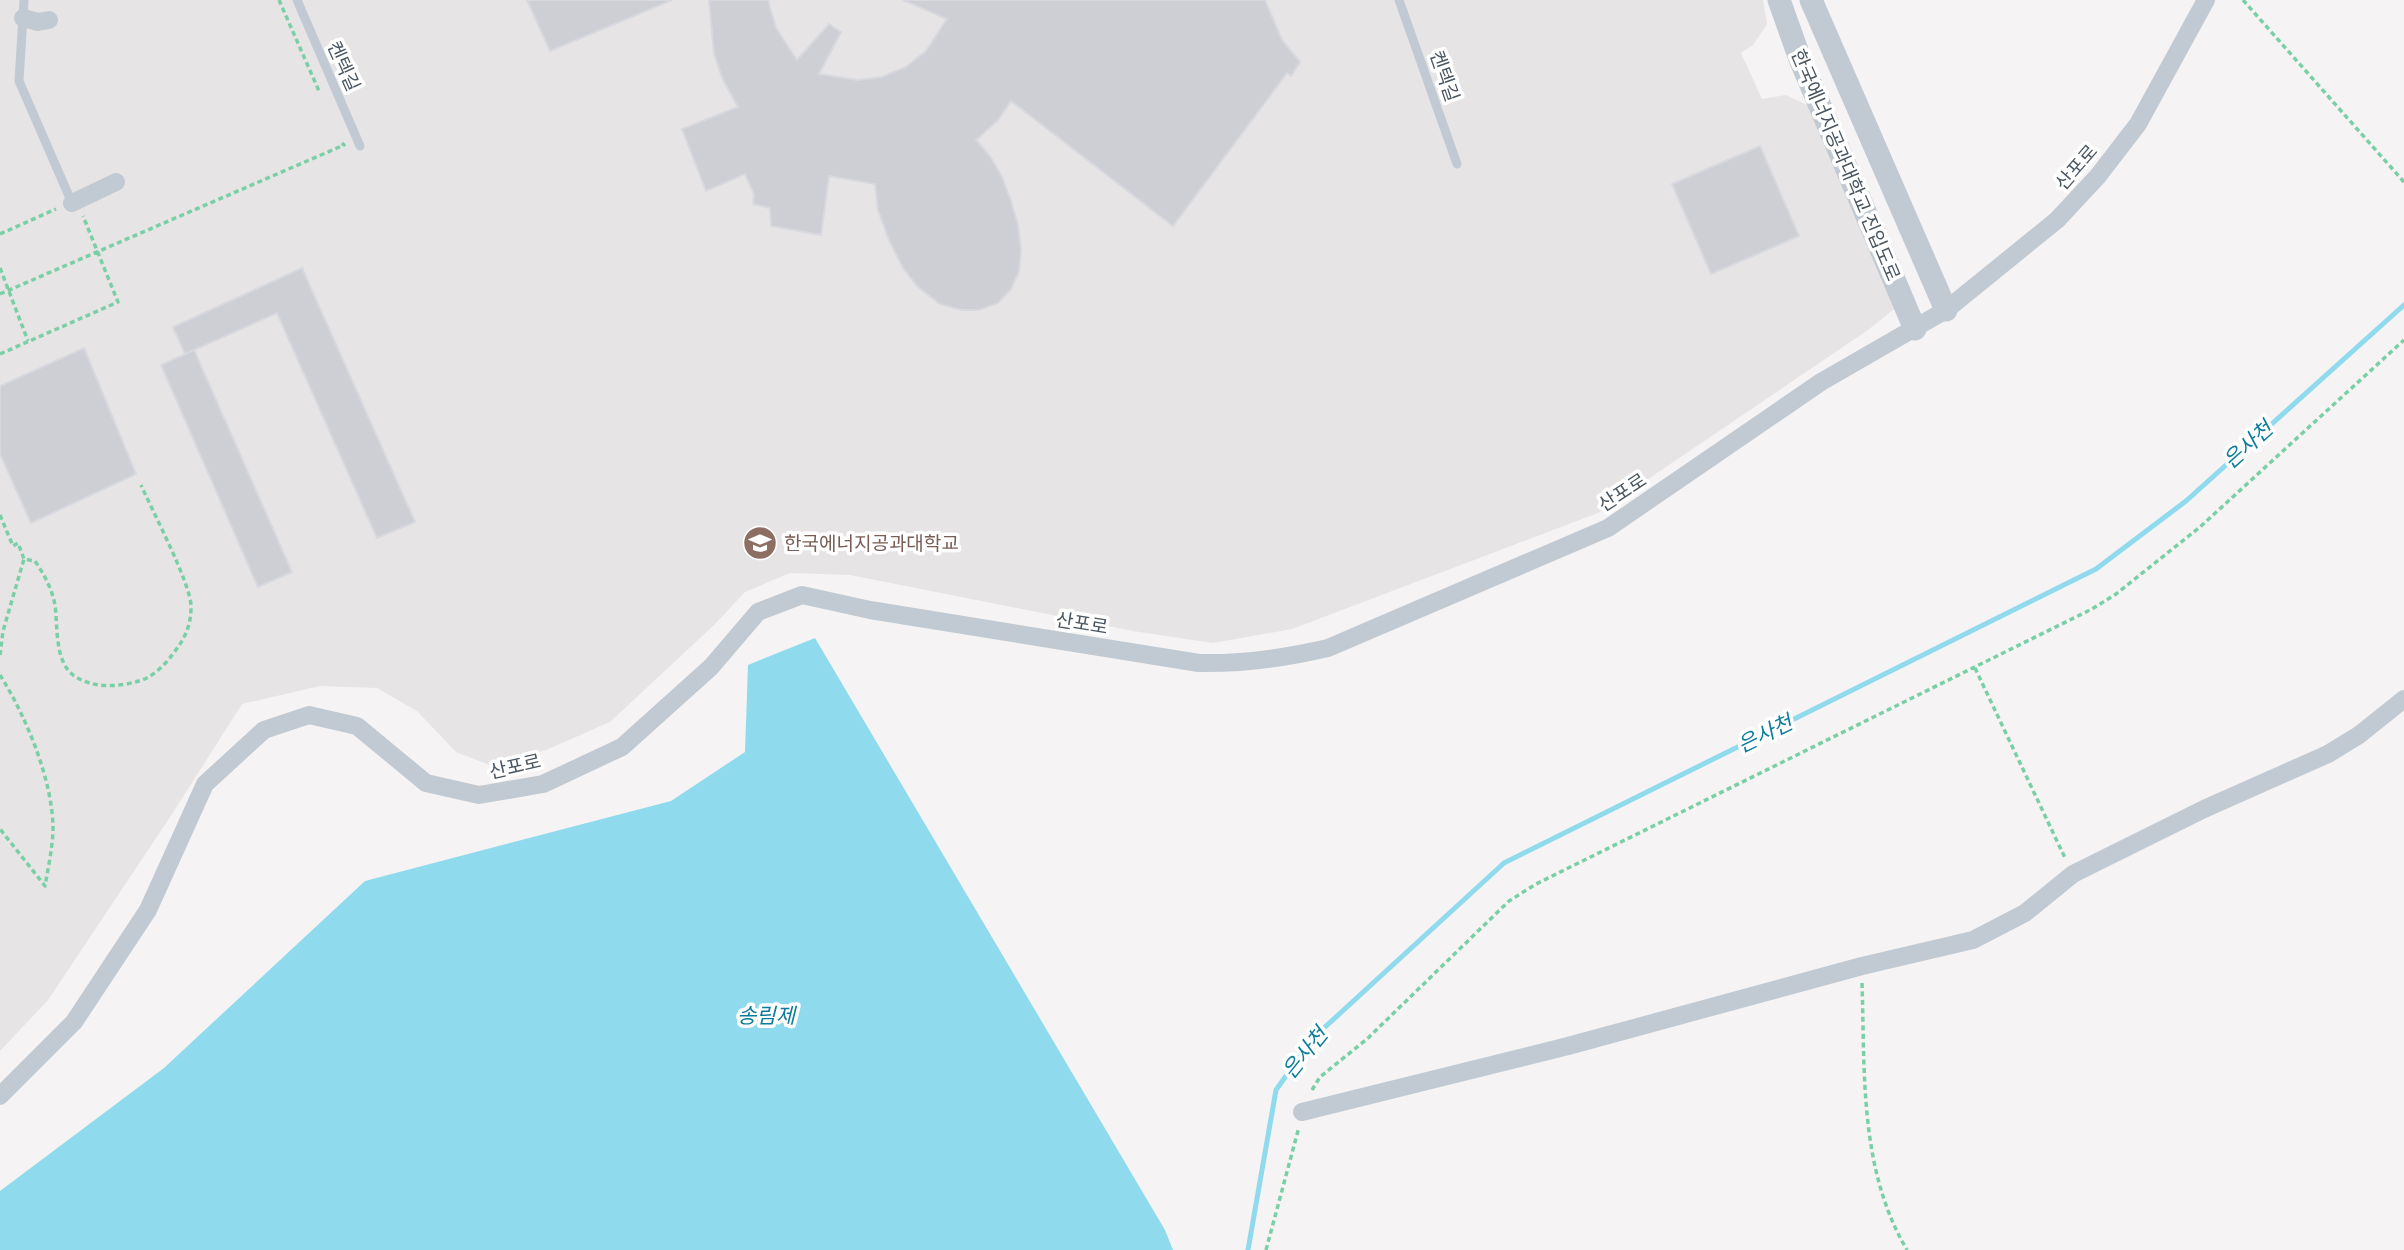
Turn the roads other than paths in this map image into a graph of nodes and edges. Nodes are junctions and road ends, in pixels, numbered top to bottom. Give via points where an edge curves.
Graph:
1 (297, 0) edge
2 (1399, 0) edge
3 (1779, 0) edge
4 (1811, 0) edge
5 (2206, 0) edge
6 (24, 9) edge
7 (50, 20) dead end
8 (360, 146) dead end
9 (1457, 163) dead end
10 (116, 183) dead end
11 (70, 208) joint
12 (1947, 310) junction
13 (1915, 329) junction
14 (2404, 699) edge
15 (0, 1096) edge
16 (1302, 1112) road end

1 - 8 lane, 켄텍길
2 - 9 lane, 켄텍길
3 - 13 street, 한국에너지공과대학교 진입도로
4 - 12 street, 한국에너지공과대학교 진입도로
5 - 12 street, 산포로 via 2138,124 2098,176 2057,220
6 - 7 street via 38,22
6 - 11 lane via 19,81
10 - 11 street
12 - 13 street, 산포로
13 - 15 street, 산포로 via 1821,382 1608,528 1328,648 1236,664 1199,663 802,595 758,612 711,667 622,747 543,784 478,795 426,783 357,726 309,715 264,730 205,783 148,910 74,1023
14 - 16 street via 2328,754 2073,874 2025,913 1987,933

